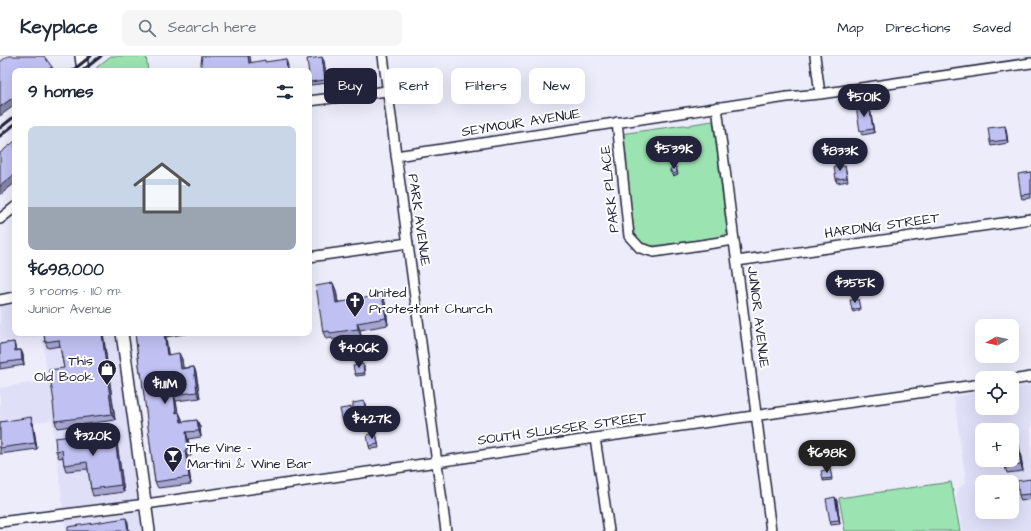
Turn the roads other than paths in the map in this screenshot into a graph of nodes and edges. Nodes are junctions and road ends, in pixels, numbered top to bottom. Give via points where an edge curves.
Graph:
1 (81, 56) edge
2 (383, 56) edge
3 (815, 56) edge
4 (1031, 64) edge
5 (83, 68) edge
6 (385, 74) edge
7 (385, 91) edge
8 (820, 94) junction
9 (312, 101) edge
10 (389, 104) edge
11 (718, 107) junction
12 (617, 122) junction
13 (396, 156) junction
14 (12, 209) edge
15 (0, 219) edge
16 (1031, 219) edge
17 (734, 240) junction
18 (408, 243) junction
19 (312, 256) edge
20 (737, 261) junction
21 (12, 298) edge
22 (0, 300) edge
23 (122, 336) edge
24 (1031, 377) edge
25 (1019, 379) edge
26 (975, 385) edge
27 (756, 416) junction
28 (595, 438) junction
29 (437, 462) junction
30 (146, 504) junction
31 (0, 522) edge
32 (149, 531) edge
33 (446, 531) edge
34 (609, 531) edge
35 (771, 531) edge

1 - 5 street
2 - 6 street, PARK AVENUE
3 - 8 street
4 - 8 street, SEYMOUR AVENUE
7 - 9 street
8 - 11 street, SEYMOUR AVENUE
10 - 13 street, PARK AVENUE
11 - 12 street, SEYMOUR AVENUE
11 - 17 street, JUNIOR AVENUE
12 - 13 street, SEYMOUR AVENUE
12 - 17 street, PARK PLACE via 629,236 640,248 654,252
13 - 18 street, PARK AVENUE
14 - 15 street
16 - 20 street, HARDING STREET
17 - 20 street, JUNIOR AVENUE
18 - 19 street
18 - 29 street, PARK AVENUE
20 - 27 street, JUNIOR AVENUE
21 - 22 street
23 - 30 street
24 - 25 street
26 - 27 street, SOUTH SLUSSER STREET
27 - 28 street, SOUTH SLUSSER STREET
27 - 35 street, JUNIOR AVENUE
28 - 29 street, SOUTH SLUSSER STREET
28 - 34 street
29 - 30 street, SOUTH SLUSSER STREET
29 - 33 street, PARK AVENUE
30 - 31 street, SOUTH SLUSSER STREET
30 - 32 street

